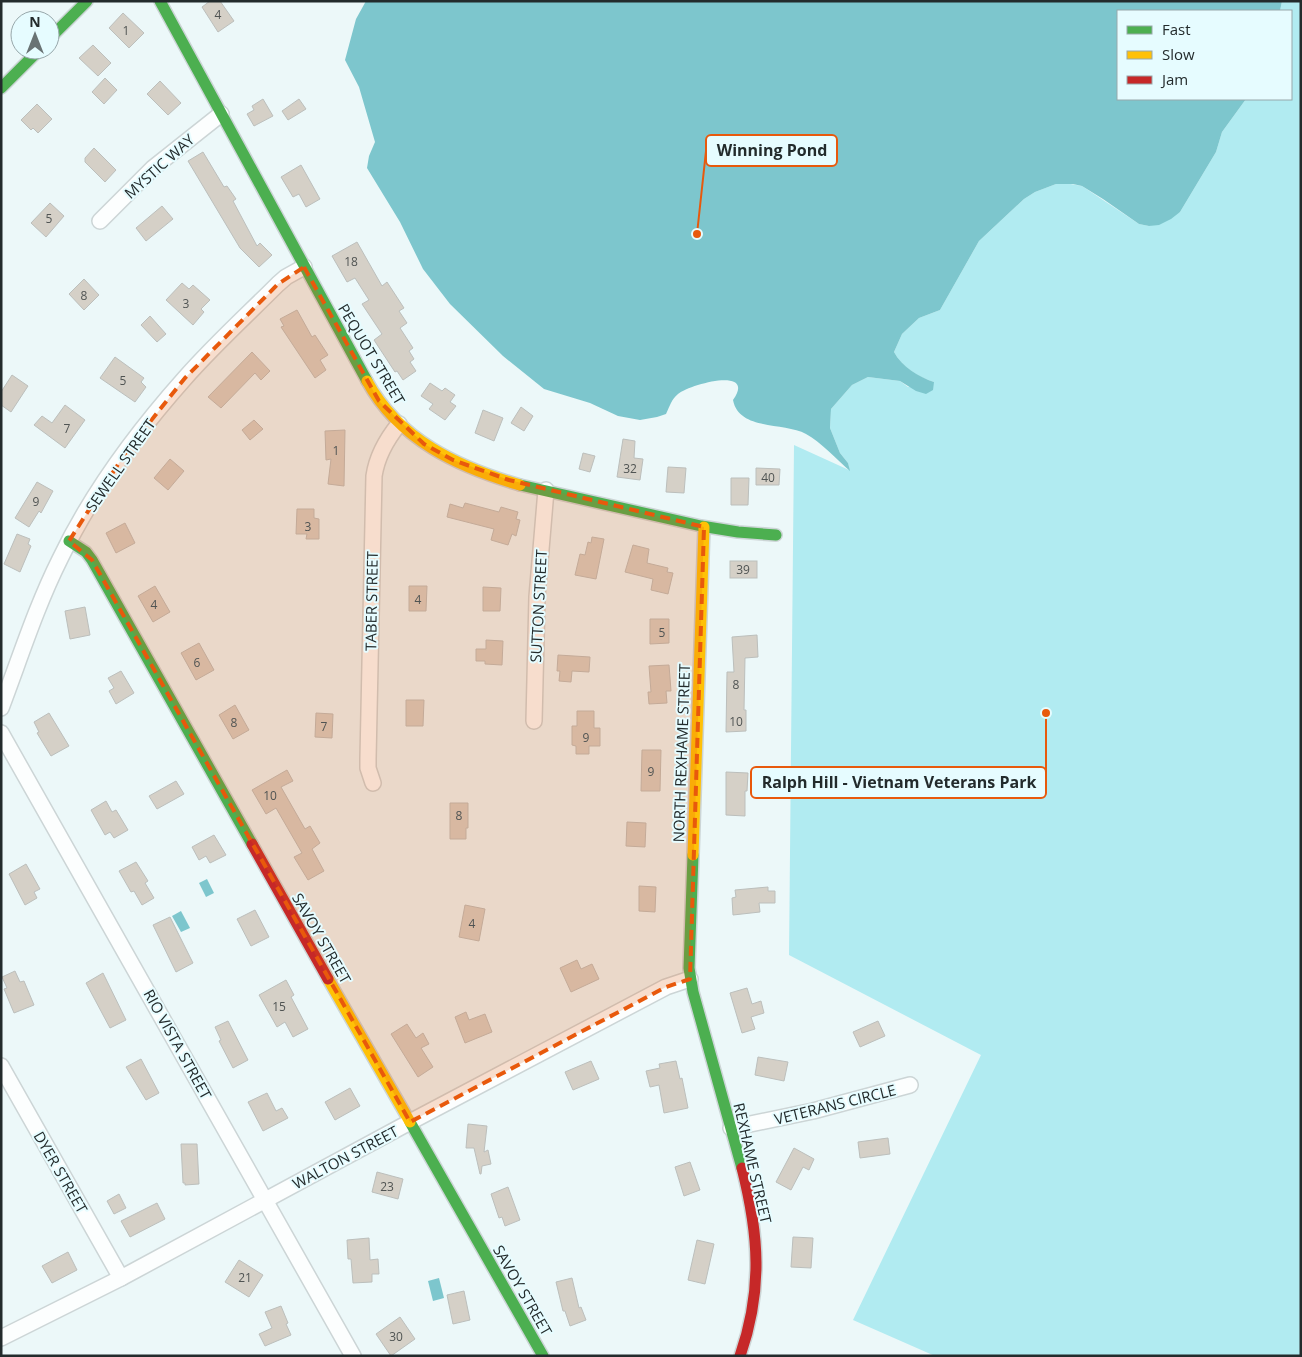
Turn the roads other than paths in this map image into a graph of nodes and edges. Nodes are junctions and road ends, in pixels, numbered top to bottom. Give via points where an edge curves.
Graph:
1 (87, 1) edge
2 (160, 1) edge
3 (60, 28) edge
4 (29, 60) edge
5 (1, 88) edge
6 (221, 114) junction
7 (100, 221) dead end
8 (304, 267) junction
9 (399, 424) junction
10 (546, 490) junction
11 (704, 527) junction
12 (776, 535) dead end
13 (69, 541) junction
14 (1, 708) edge
15 (534, 721) dead end
16 (1, 733) edge
17 (373, 783) dead end
18 (690, 979) junction
19 (1, 1066) edge
20 (910, 1084) dead end
21 (410, 1122) junction
22 (731, 1128) junction
23 (266, 1200) junction
24 (121, 1278) junction
25 (1, 1338) edge
26 (353, 1356) edge
27 (543, 1356) edge
28 (740, 1356) edge

1 - 3 street
2 - 6 street, PEQUOT STREET
4 - 5 street
6 - 7 street, MYSTIC WAY via 159,163
6 - 8 street, PEQUOT STREET
8 - 9 street, PEQUOT STREET via 375,394
8 - 13 street, SEWELL STREET via 278,284 185,378 106,480
9 - 10 street, PEQUOT STREET via 424,444 453,460
9 - 17 street, TABER STREET via 385,443 374,476 368,759
10 - 11 street, PEQUOT STREET
10 - 15 street, SUTTON STREET via 537,597
11 - 12 street, PEQUOT STREET
11 - 18 street, NORTH REXHAME STREET via 688,954
13 - 14 street, SEWELL STREET via 44,594
13 - 21 street, SAVOY STREET via 92,560
16 - 23 street, RIO VISTA STREET
18 - 21 street, WALTON STREET via 666,987
18 - 22 street, REXHAME STREET
19 - 24 street, DYER STREET
20 - 22 street, VETERANS CIRCLE via 813,1111
21 - 23 street, WALTON STREET
21 - 27 street, SAVOY STREET
22 - 28 street, REXHAME STREET via 750,1206 757,1272 756,1296
23 - 24 street, WALTON STREET
23 - 26 street, RIO VISTA STREET
24 - 25 street, WALTON STREET

